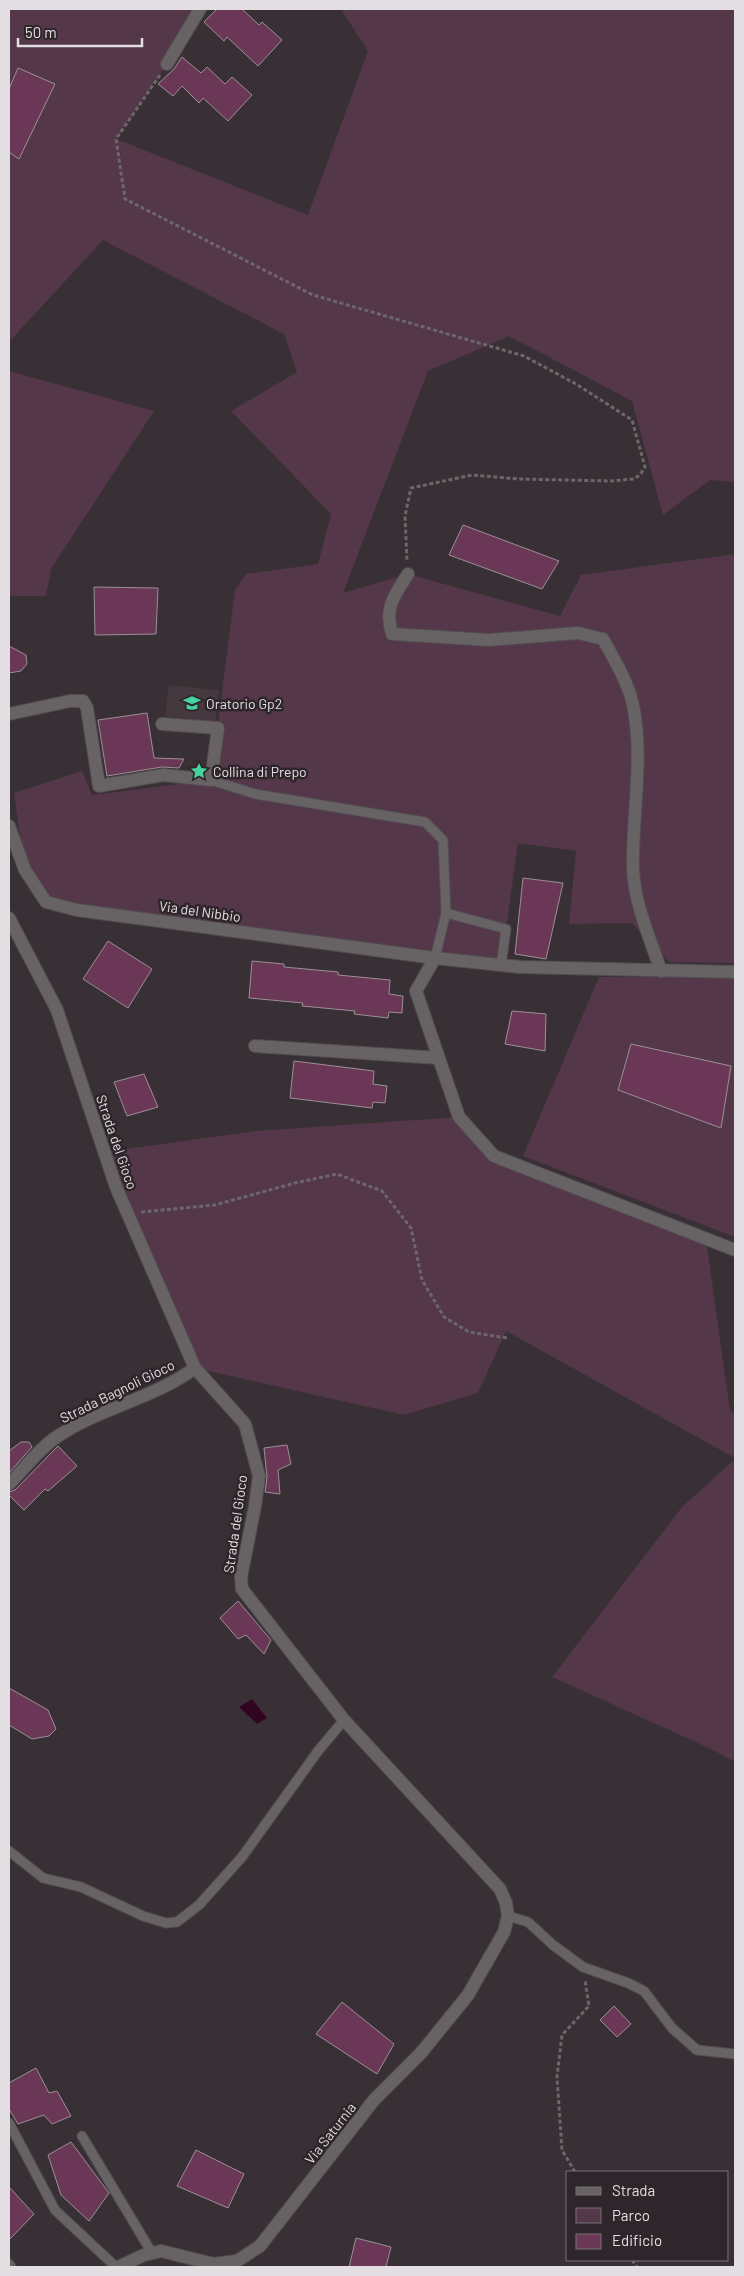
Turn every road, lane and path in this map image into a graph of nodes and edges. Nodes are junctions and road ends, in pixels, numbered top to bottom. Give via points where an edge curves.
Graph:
1 (200, 9) edge
2 (167, 64) joint
3 (408, 574) joint
4 (9, 714) edge
5 (162, 724) dead end
6 (212, 780) junction
7 (9, 826) edge
8 (446, 913) junction
9 (9, 918) edge
10 (435, 958) junction
11 (501, 965) junction
12 (661, 971) junction
13 (735, 972) edge
14 (255, 1046) dead end
15 (439, 1058) junction
16 (128, 1214) junction
17 (735, 1250) edge
18 (506, 1338) dead end
19 (195, 1368) junction
20 (9, 1484) edge
21 (344, 1720) junction
22 (9, 1851) edge
23 (508, 1916) junction
24 (583, 1967) junction
25 (735, 2054) edge
26 (9, 2123) edge
27 (82, 2136) dead end
28 (574, 2171) edge
29 (152, 2253) junction
30 (117, 2267) edge

1 - 2 street
2 - 3 path via 116,139 125,198 313,295 524,356 632,420 645,467 634,479 568,481 472,475 411,488 405,516
3 - 12 street via 391,601 388,620 392,634 489,640 578,633 603,639 632,703 638,735 633,870 638,902
4 - 6 street via 83,701 87,708 99,786 164,775
5 - 6 street via 218,728
6 - 8 lane via 255,794 424,822 443,840
7 - 10 street, Via del Nibbio via 25,870 46,902 77,910
8 - 10 lane
8 - 11 lane via 506,929
9 - 16 street, Strada del Gioco via 57,1010
10 - 11 street, Via del Nibbio
10 - 15 street via 416,991
11 - 12 street, Via del Nibbio
12 - 13 street, Via del Nibbio
14 - 15 street
15 - 17 street via 459,1117 494,1156
16 - 18 path via 216,1205 338,1174 382,1191 411,1228 422,1280 444,1317 470,1332
16 - 19 street, Strada del Gioco
19 - 20 street, Strada Bagnoli Gioco via 181,1378 54,1438
19 - 21 street, Strada del Gioco via 245,1424 259,1476 241,1577 242,1589
21 - 22 lane via 242,1857 199,1905 177,1922 166,1923 143,1916 81,1887 43,1878
21 - 23 street, Strada del Gioco via 500,1889
23 - 24 lane via 528,1922
23 - 29 street, Via Saturnia via 504,1932 468,1994 421,2053 374,2100 260,2246 238,2261 214,2264 161,2251
24 - 25 lane via 644,1991 672,2028 697,2050
24 - 28 path via 589,2006 562,2035 556,2077 562,2150
26 - 30 lane via 56,2210
27 - 29 lane
29 - 30 street, Via Saturnia

